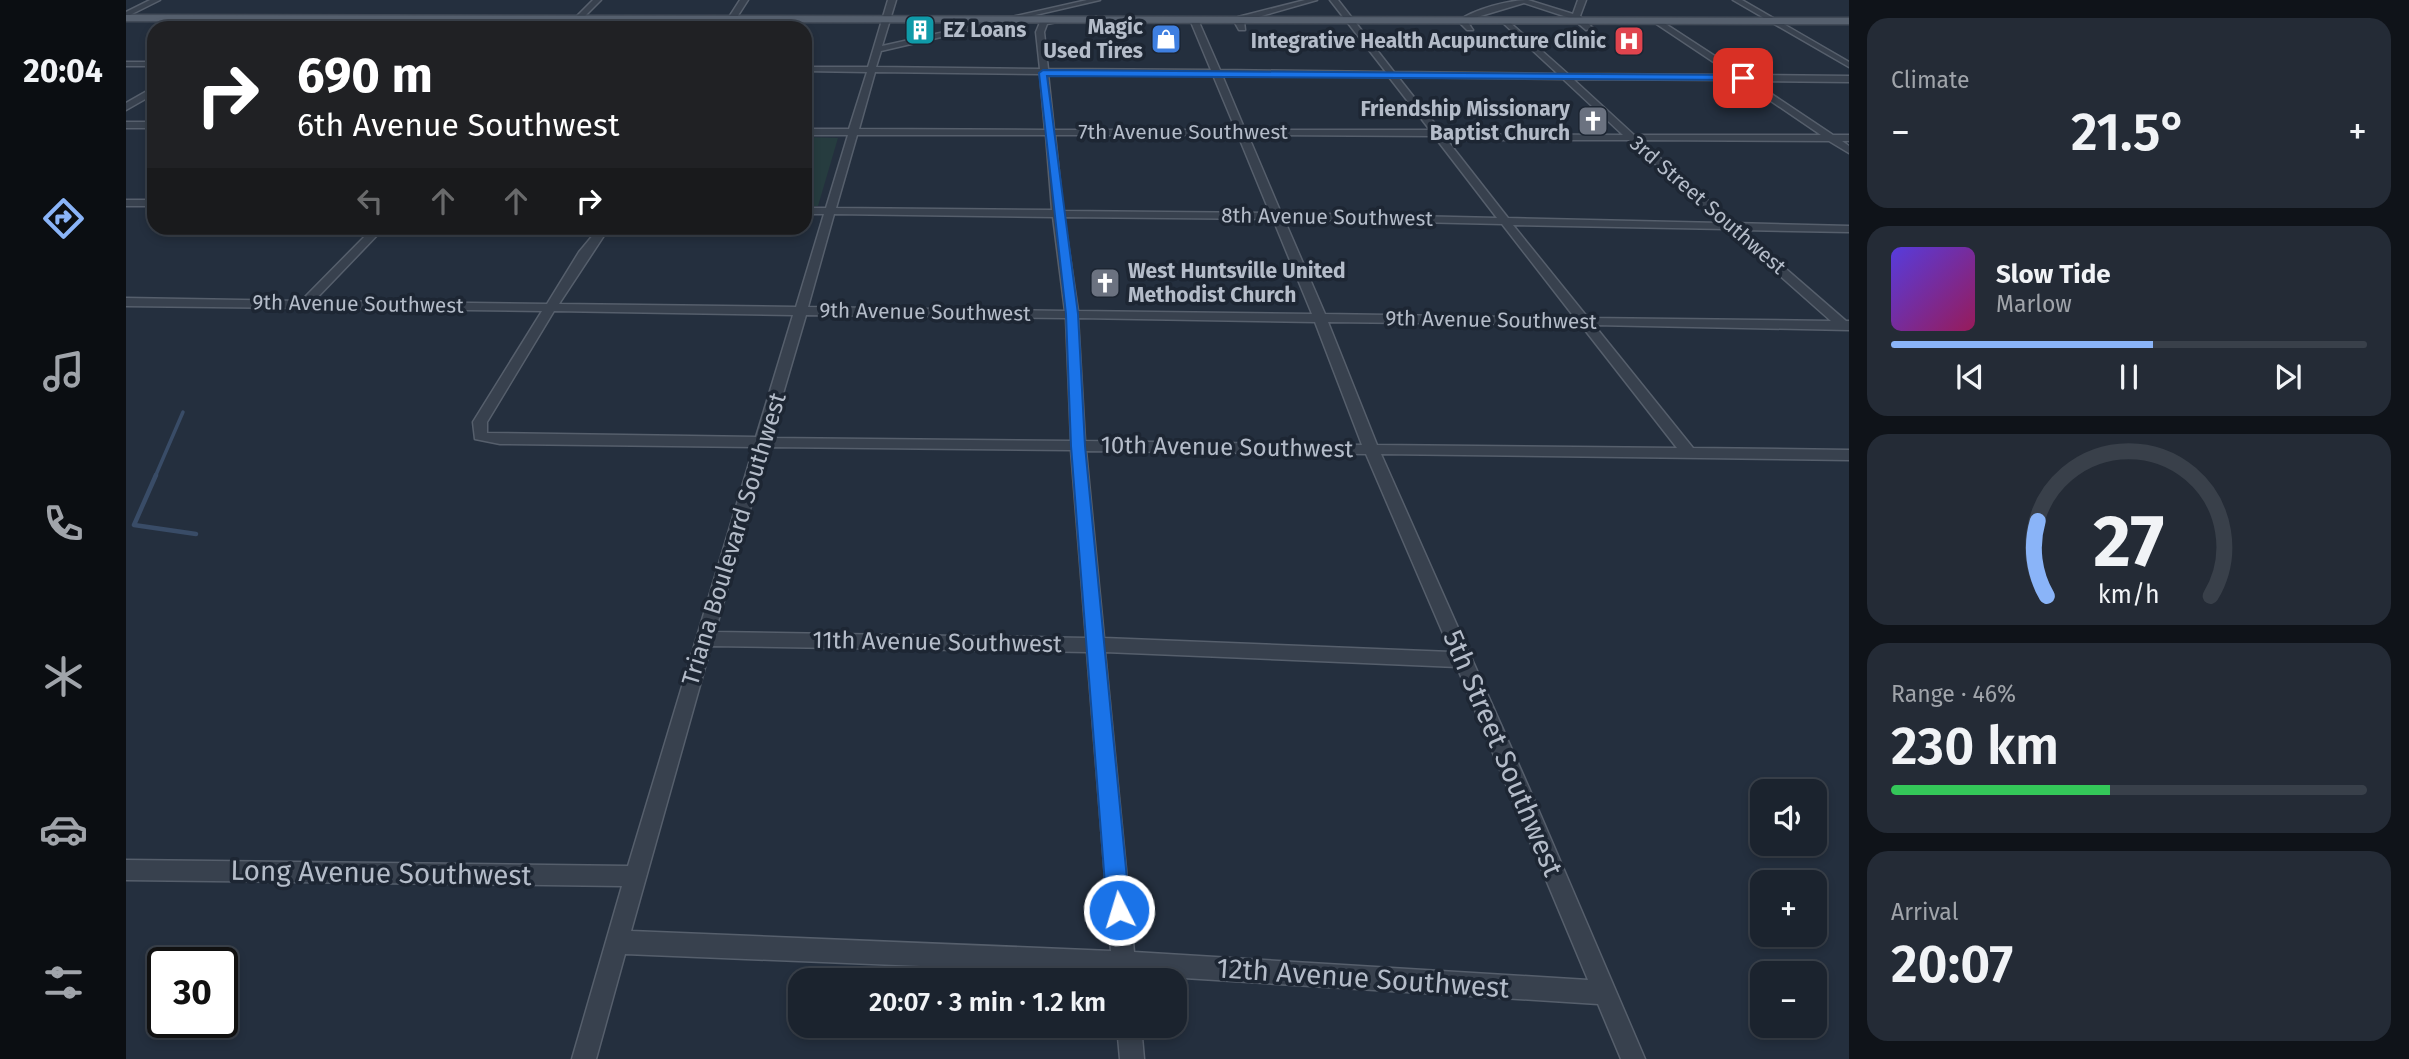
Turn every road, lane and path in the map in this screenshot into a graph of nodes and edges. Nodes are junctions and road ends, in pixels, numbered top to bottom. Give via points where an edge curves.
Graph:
1 (156, 0) edge
2 (597, 0) edge
3 (744, 0) edge
4 (892, 0) edge
5 (1096, 0) edge
6 (1313, 0) edge
7 (1334, 0) edge
8 (1582, 0) edge
9 (1737, 0) edge
10 (1522, 1) edge
11 (126, 17) edge
12 (579, 19) junction
13 (1052, 19) junction
14 (886, 20) junction
15 (1002, 20) junction
16 (639, 21) edge
17 (730, 21) edge
18 (1658, 21) junction
19 (1774, 21) junction
20 (1849, 21) edge
21 (812, 22) edge
22 (1582, 22) junction
23 (1197, 25) junction
24 (1240, 25) junction
25 (1353, 25) junction
26 (1466, 25) junction
27 (1510, 25) junction
28 (1785, 27) junction
29 (1668, 28) junction
30 (1849, 28) edge
31 (879, 49) junction
32 (126, 64) edge
33 (147, 64) edge
34 (1849, 65) edge
35 (812, 69) edge
36 (872, 70) junction
37 (1043, 73) junction
38 (1216, 73) junction
39 (1390, 74) junction
40 (1565, 75) junction
41 (1743, 78) junction
42 (1849, 79) edge
43 (147, 94) edge
44 (126, 107) edge
45 (126, 125) edge
46 (147, 125) edge
47 (855, 131) junction
48 (812, 132) edge
49 (1049, 132) junction
50 (1241, 132) junction
51 (1437, 135) junction
52 (1630, 137) junction
53 (1830, 137) junction
54 (1849, 138) edge
55 (1849, 150) edge
56 (126, 203) edge
57 (147, 203) edge
58 (812, 211) edge
59 (830, 212) junction
60 (1058, 213) junction
61 (1276, 216) junction
62 (1505, 221) junction
63 (1733, 228) junction
64 (1849, 229) edge
65 (372, 235) edge
66 (598, 235) edge
67 (126, 302) edge
68 (305, 303) junction
69 (552, 307) junction
70 (802, 311) junction
71 (1072, 314) junction
72 (1320, 318) junction
73 (1584, 322) junction
74 (1847, 327) edge
75 (764, 443) junction
76 (1078, 446) junction
77 (1371, 449) junction
78 (1688, 452) junction
79 (1849, 455) edge
80 (705, 639) junction
81 (1094, 645) junction
82 (1463, 660) junction
83 (126, 870) edge
84 (636, 876) junction
85 (617, 942) junction
86 (1072, 968) edge
87 (1124, 968) edge
88 (1187, 974) edge
89 (1605, 993) junction
90 (1130, 1038) edge
91 (584, 1059) edge
92 (1132, 1059) edge
93 (1633, 1059) edge

1 - 11 street
2 - 12 street
3 - 17 street
4 - 14 street, Triana Boulevard Southwest
5 - 13 street
6 - 24 street
7 - 25 street
8 - 22 street
9 - 19 street
10 - 22 street
10 - 26 street via 1471,16
11 - 12 main road
12 - 16 main road
13 - 15 main road
13 - 15 street
13 - 23 main road
13 - 23 main road
13 - 37 street
14 - 15 main road
14 - 21 main road
14 - 31 street, Triana Boulevard Southwest
15 - 31 street
18 - 19 main road
18 - 22 main road
18 - 29 street
19 - 20 main road
19 - 28 street
22 - 27 main road
22 - 29 main road
23 - 24 main road
23 - 38 street
24 - 25 main road
25 - 26 main road
25 - 39 street
26 - 27 main road
27 - 40 street, 3rd Street Southwest
28 - 29 main road
28 - 30 main road
28 - 34 street
29 - 41 street
31 - 36 street, Triana Boulevard Southwest
32 - 33 street
35 - 36 street
36 - 37 street
36 - 47 street, Triana Boulevard Southwest
37 - 38 street
37 - 49 street
38 - 39 street
38 - 50 street
39 - 40 street
39 - 51 street
40 - 41 street
40 - 52 street, 3rd Street Southwest
41 - 42 street
41 - 53 street
43 - 44 street
45 - 46 street
47 - 48 street, 7th Avenue Southwest
47 - 49 street, 7th Avenue Southwest
47 - 59 street, Triana Boulevard Southwest
49 - 50 street, 7th Avenue Southwest
49 - 60 street
50 - 51 street, 7th Avenue Southwest
50 - 61 street
51 - 52 street, 7th Avenue Southwest
51 - 62 street
52 - 53 street, 7th Avenue Southwest
52 - 63 street, 3rd Street Southwest
53 - 54 street, 7th Avenue Southwest
53 - 55 street
56 - 57 street
58 - 59 street, 8th Avenue Southwest
59 - 60 street, 8th Avenue Southwest
59 - 70 street, Triana Boulevard Southwest
60 - 61 street, 8th Avenue Southwest
60 - 71 street
61 - 62 street, 8th Avenue Southwest
61 - 72 street
62 - 63 street, 8th Avenue Southwest
62 - 73 street
63 - 64 street, 8th Avenue Southwest
63 - 74 street, 3rd Street Southwest
65 - 68 street
66 - 69 street
67 - 68 street, 9th Avenue Southwest
68 - 69 street, 9th Avenue Southwest
69 - 70 street, 9th Avenue Southwest
69 - 75 street, 10th Avenue Southwest via 480,422 480,436
70 - 71 street, 9th Avenue Southwest
70 - 75 street, Triana Boulevard Southwest
71 - 72 street, 9th Avenue Southwest
71 - 76 street
72 - 73 street, 9th Avenue Southwest
72 - 77 street, 5th Street Southwest
73 - 74 street, 9th Avenue Southwest
73 - 78 street
75 - 76 street, 10th Avenue Southwest
75 - 80 street, Triana Boulevard Southwest
76 - 77 street, 10th Avenue Southwest
76 - 81 street
77 - 78 street, 10th Avenue Southwest
77 - 82 street, 5th Street Southwest
78 - 79 street, 10th Avenue Southwest
80 - 81 street, 11th Avenue Southwest
80 - 84 street, Triana Boulevard Southwest
81 - 82 street, 11th Avenue Southwest
81 - 87 street
82 - 89 street, 5th Street Southwest
83 - 84 street, Long Avenue Southwest
84 - 85 street, Triana Boulevard Southwest
85 - 86 street, 12th Avenue Southwest
85 - 91 street, Triana Boulevard Southwest
88 - 89 street, 12th Avenue Southwest
89 - 93 street, 5th Street Southwest
90 - 92 street

